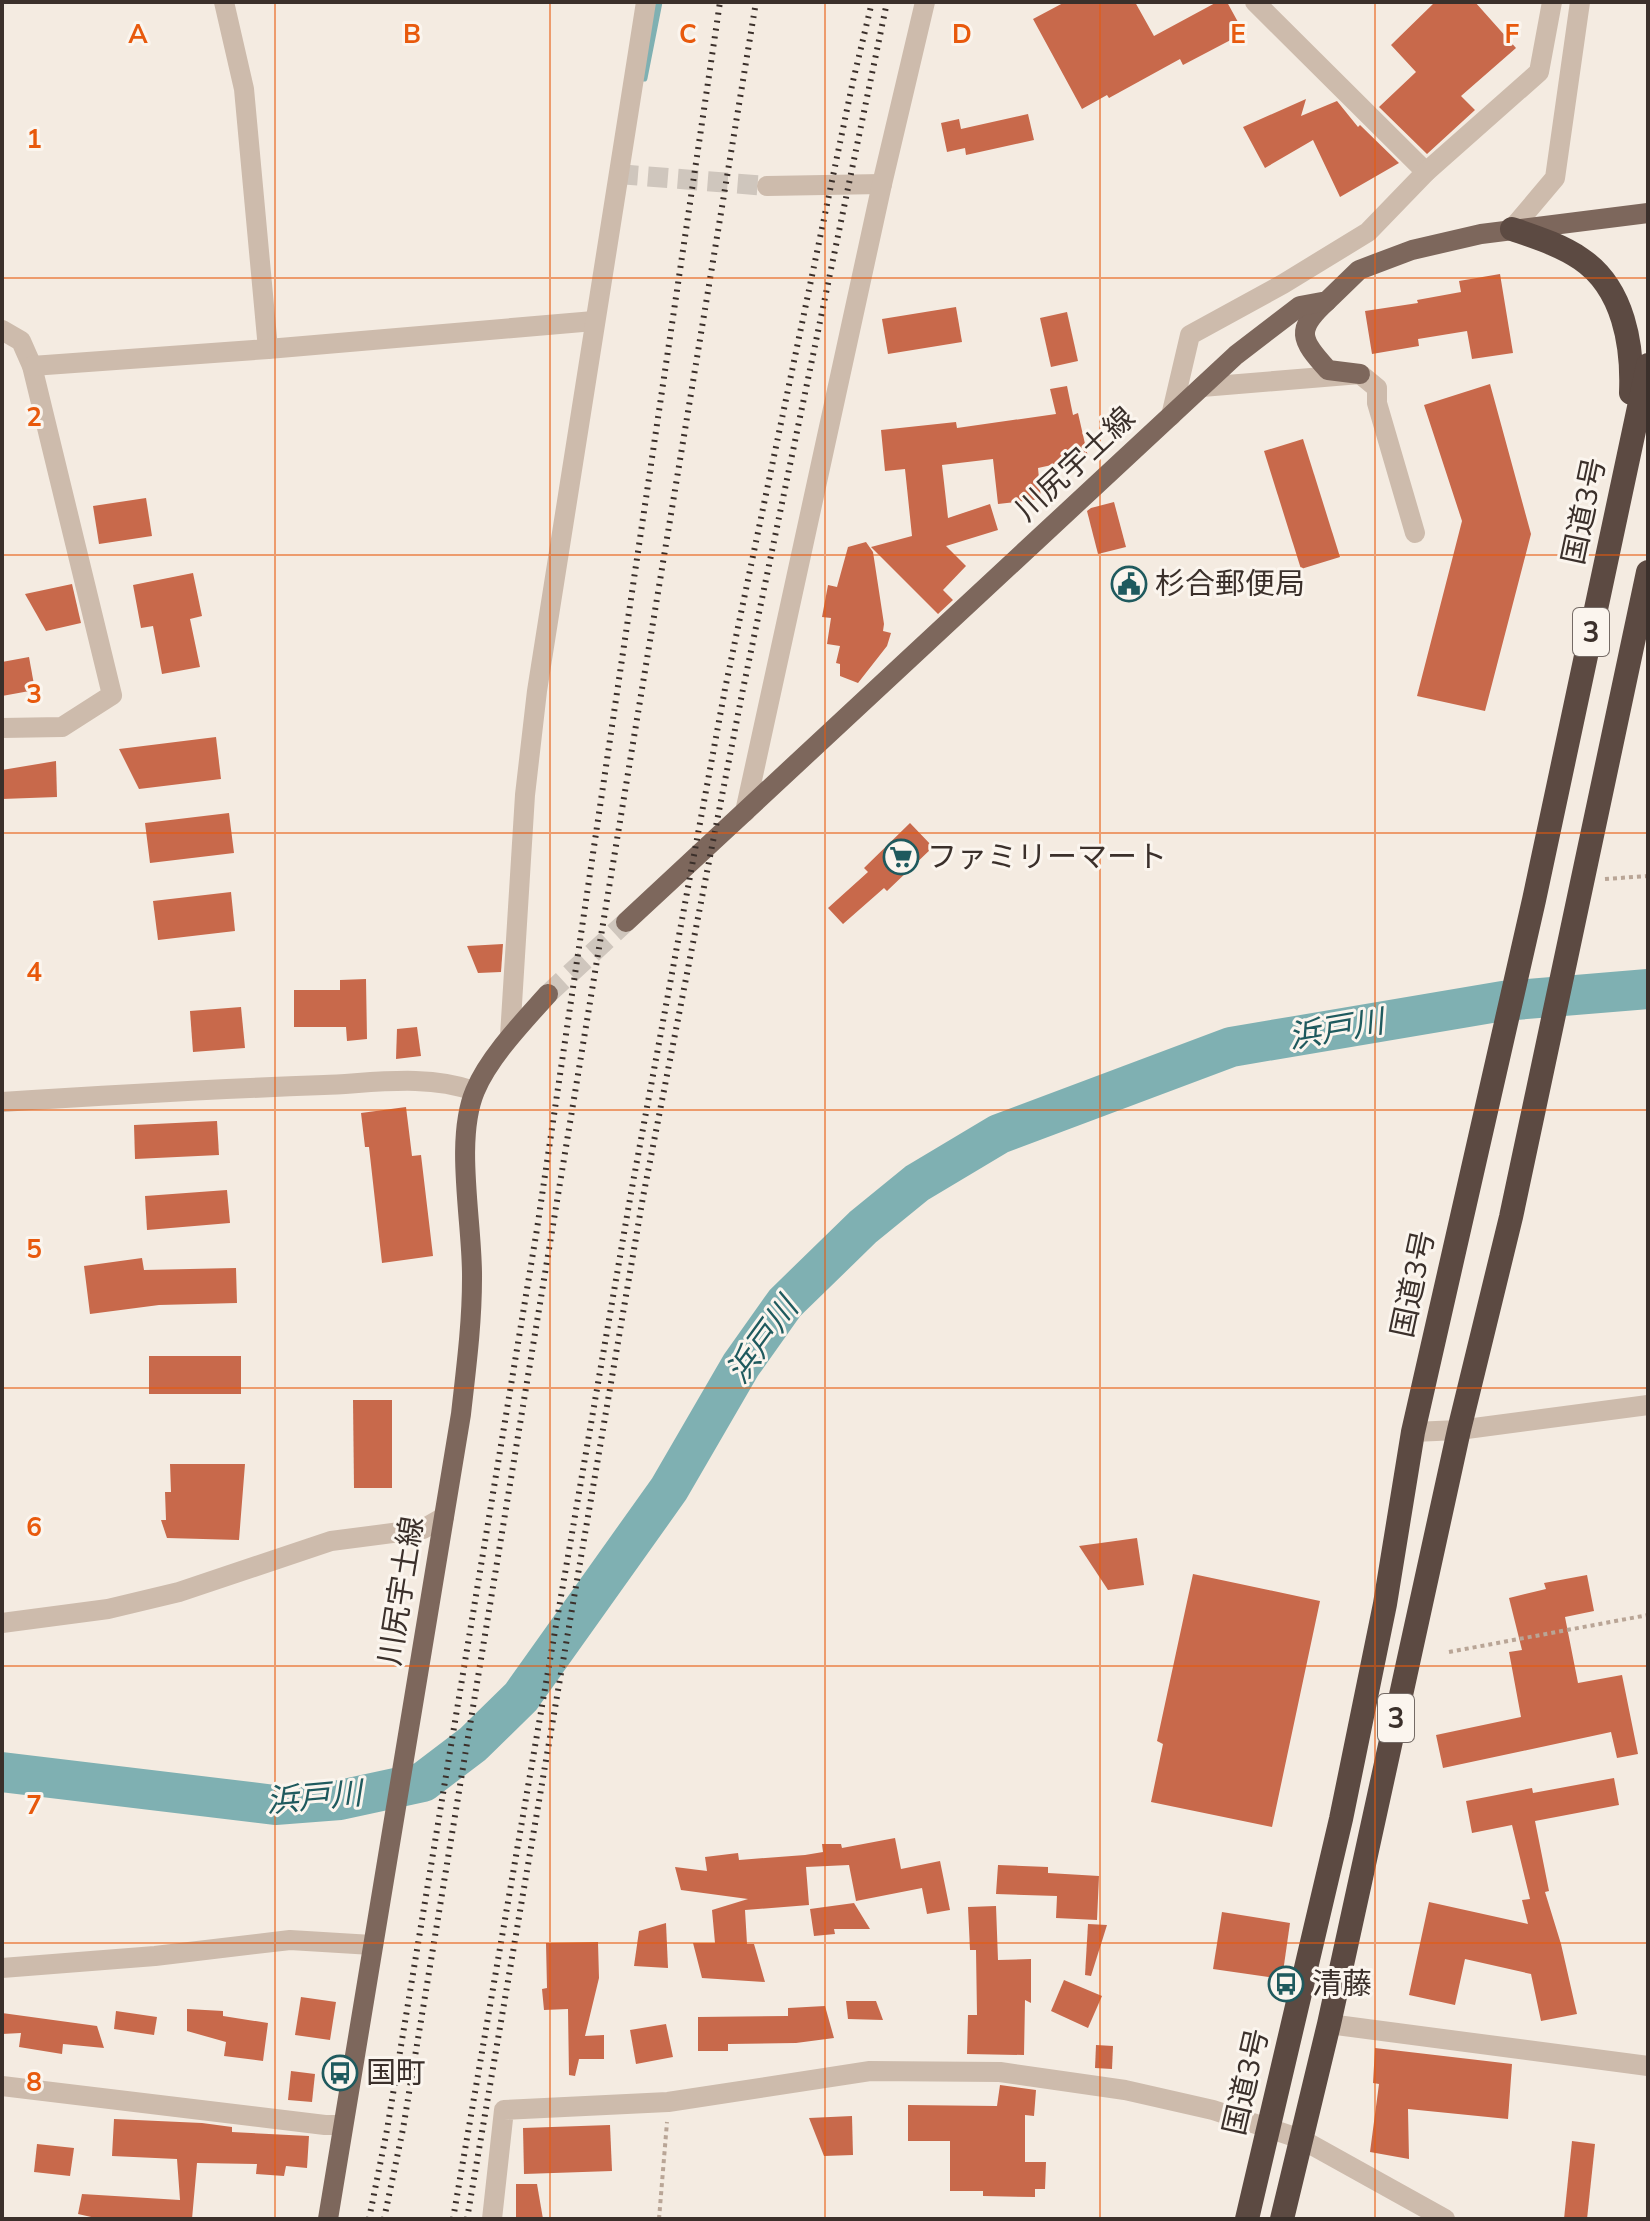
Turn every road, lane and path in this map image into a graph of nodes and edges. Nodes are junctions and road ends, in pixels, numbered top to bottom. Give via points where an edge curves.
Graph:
1 (224, 2) edge
2 (646, 2) edge
3 (925, 2) edge
4 (1255, 2) edge
5 (1552, 2) edge
6 (1580, 2) edge
7 (1426, 172) junction
8 (882, 184) junction
9 (767, 186) tunnel mouth
10 (1648, 213) edge
11 (1512, 229) junction
12 (1327, 301) junction
13 (594, 321) junction
14 (2, 330) edge
15 (268, 349) junction
16 (1648, 365) edge
17 (32, 366) junction
18 (1360, 374) junction
19 (1202, 387) junction
20 (1171, 416) junction
21 (1630, 448) junction
22 (1415, 533) dead end
23 (1648, 572) edge
24 (2, 728) edge
25 (745, 812) junction
26 (1648, 876) edge
27 (1581, 889) junction
28 (626, 922) tunnel mouth
29 (548, 994) tunnel mouth
30 (510, 1036) junction
31 (474, 1091) junction
32 (2, 1102) edge
33 (1648, 1405) edge
34 (1459, 1430) junction
35 (1413, 1432) junction
36 (444, 1517) junction
37 (1648, 1615) edge
38 (2, 1623) edge
39 (1449, 1652) dead end
40 (372, 1945) junction
41 (2, 1968) edge
42 (1329, 2024) junction
43 (1648, 2066) edge
44 (2, 2086) edge
45 (668, 2102) junction
46 (343, 2125) junction
47 (1268, 2128) junction
48 (1301, 2139) junction
49 (328, 2219) edge
50 (492, 2219) edge
51 (659, 2219) edge
52 (1247, 2219) edge
53 (1282, 2219) edge
54 (1445, 2219) edge

1 - 15 street via 244,89
2 - 13 street
3 - 8 street
4 - 7 street
5 - 7 street via 1539,72
6 - 11 street via 1555,178
7 - 20 street via 1368,232 1190,335
8 - 9 street
8 - 25 street
10 - 11 main road, 川尻宇土線
11 - 12 main road, 川尻宇土線 via 1412,250 1359,270
11 - 21 highway via 1581,258 1610,293 1626,324 1632,367
12 - 18 main road via 1309,318 1308,347 1328,370
12 - 19 main road, 川尻宇土線 via 1300,306
13 - 15 street
13 - 30 street via 535,706
14 - 17 street via 21,341
15 - 17 street
16 - 21 highway, 国道3号 / 3
17 - 24 street via 112,695 62,727
18 - 19 street
18 - 22 street via 1377,388
19 - 20 main road, 川尻宇土線
20 - 25 main road, 川尻宇土線
21 - 35 highway, 国道3号 / 3
23 - 27 highway, 3
25 - 28 main road, 川尻宇土線
26 - 27 path
27 - 34 highway, 3
29 - 30 main road, 川尻宇土線
30 - 31 main road, 川尻宇土線
31 - 32 street via 439,1082 397,1082
31 - 36 main road, 川尻宇土線 via 465,1134 470,1332
33 - 34 street
34 - 35 street
34 - 42 highway, 3
35 - 47 highway, 国道3号 / 3 via 1341,1819
36 - 38 street via 423,1529 331,1541 179,1592 108,1609
36 - 40 main road, 川尻宇土線
37 - 39 path
40 - 41 street via 290,1940
40 - 46 main road, 川尻宇土線
42 - 43 street
42 - 48 highway, 3
44 - 46 street
45 - 47 street via 870,2071 1000,2072 1125,2090
45 - 50 street via 504,2110
45 - 51 path
46 - 49 main road, 川尻宇土線
47 - 48 street
47 - 52 highway, 国道3号 / 3
48 - 53 highway, 3
48 - 54 street

